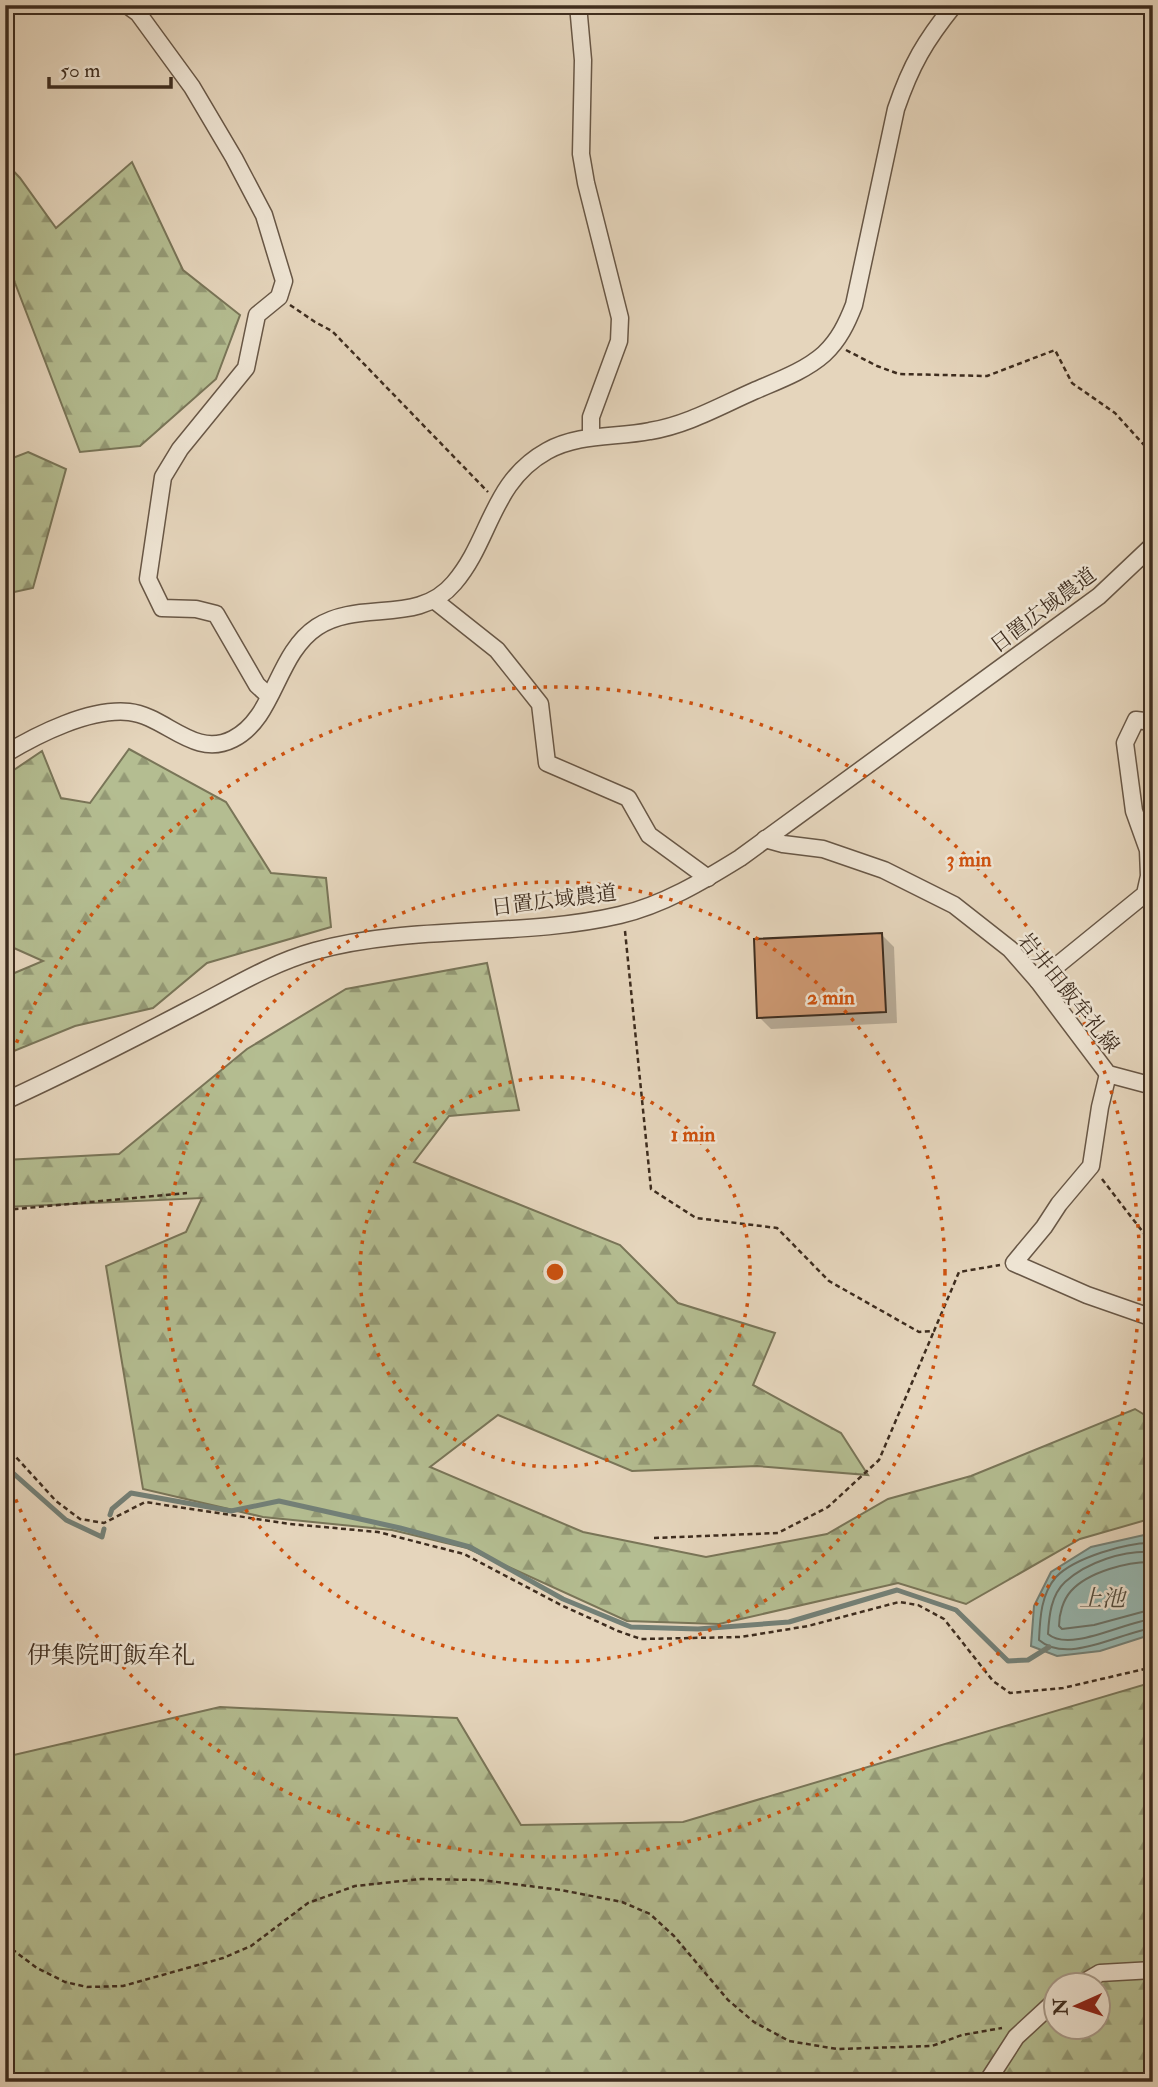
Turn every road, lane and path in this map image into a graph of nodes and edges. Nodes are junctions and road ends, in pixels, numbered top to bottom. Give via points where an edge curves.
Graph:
1 (127, 5) edge
2 (578, 5) edge
3 (954, 5) edge
4 (279, 297) junction
5 (834, 344) junction
6 (591, 436) junction
7 (1153, 456) edge
8 (501, 498) junction
9 (1153, 545) edge
10 (434, 600) junction
11 (269, 696) junction
12 (1153, 722) edge
13 (5, 754) edge
14 (1146, 824) edge
15 (765, 839) junction
16 (708, 878) junction
17 (623, 914) junction
18 (1038, 981) junction
19 (1108, 1074) junction
20 (1153, 1086) edge
21 (5, 1101) edge
22 (1091, 1166) junction
23 (187, 1193) dead end
24 (5, 1210) edge
25 (1153, 1240) edge
26 (1014, 1263) junction
27 (1153, 1318) edge
28 (934, 1331) junction
29 (5, 1445) edge
30 (654, 1538) dead end
31 (1153, 1667) edge
32 (5, 1944) edge
33 (1153, 1970) edge
34 (1112, 1972) edge
35 (1042, 2013) edge
36 (1032, 2022) junction
37 (987, 2082) edge

1 - 4 street via 138,13 192,87 264,215 284,281
2 - 6 street via 583,60 581,154 620,318 620,341 591,417
3 - 5 street via 917,55 896,109 854,305
4 - 8 path via 332,331 487,491
4 - 11 street via 257,315 246,368 163,477 148,579 162,608 216,614 257,685
5 - 6 street via 809,365 683,423 648,432
5 - 7 path via 899,374 987,376 1055,350 1072,383 1115,413
6 - 8 street via 566,441 533,459
8 - 10 street via 455,583
9 - 15 street, 日置広域農道 via 1099,596
10 - 11 street via 415,608 351,613 327,621 302,639
10 - 16 street via 498,650 540,704 547,763 628,799 649,835
11 - 13 street via 256,720 230,741 190,740 145,716 115,712 46,732
12 - 14 street via 1136,720 1125,743 1133,811
14 - 18 street via 1149,876 1145,894
15 - 16 street, 日置広域農道
15 - 18 street, 岩井田飯牟礼線 via 823,849 917,885 983,926
16 - 17 street, 日置広域農道
17 - 21 street, 日置広域農道 via 315,951 270,967
17 - 28 path via 651,1189 696,1219 777,1228 829,1281 919,1332
18 - 19 street, 岩井田飯牟礼線
19 - 20 street, 岩井田飯牟礼線
19 - 22 street
22 - 25 path
22 - 26 street
23 - 24 path
26 - 27 street
26 - 28 path via 959,1272
28 - 30 path via 879,1460 828,1507 778,1534
29 - 31 path via 56,1501 80,1519 104,1523 145,1502 378,1532 464,1554 561,1605 642,1639 741,1637 808,1626 899,1602 918,1605 944,1619 993,1681 1010,1693 1063,1688
32 - 36 path via 65,1982 123,1986 251,1946 308,1903 355,1886 421,1879 481,1881 622,1902 650,1914 728,2000 754,2022 789,2041 837,2049 932,2046 962,2035
33 - 34 street
35 - 36 street
36 - 37 street via 1016,2037

